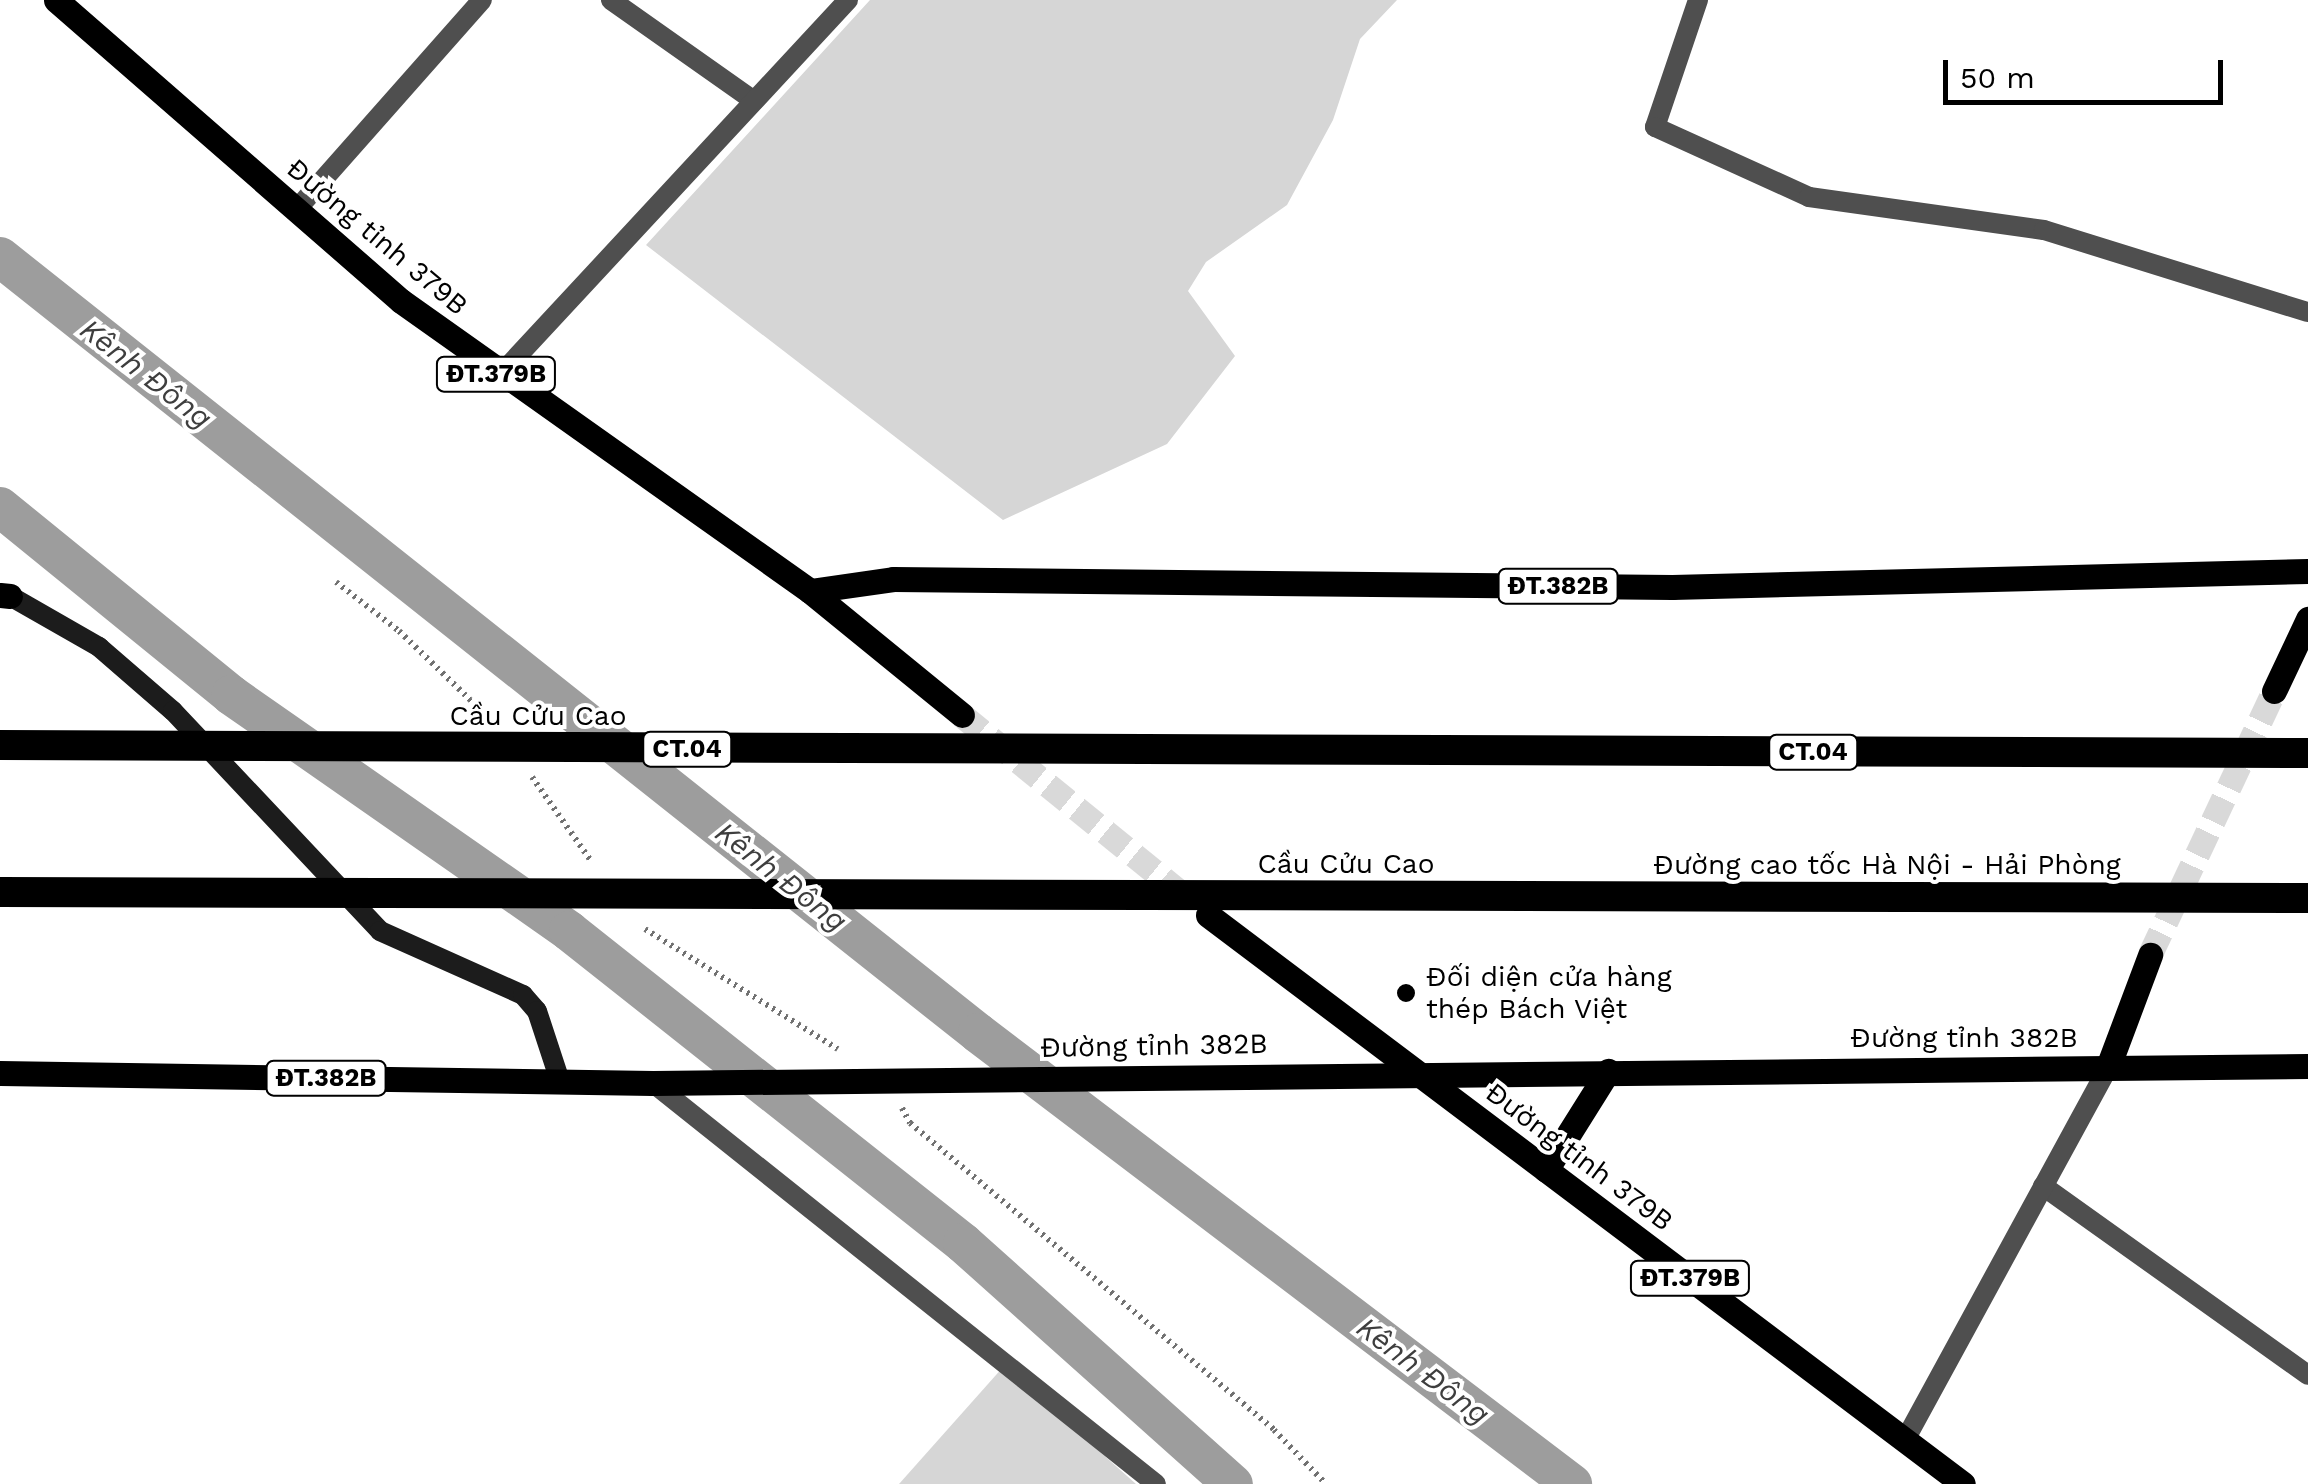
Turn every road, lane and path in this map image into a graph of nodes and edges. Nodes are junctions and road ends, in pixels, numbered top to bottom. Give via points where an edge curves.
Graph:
1 (56, 0) edge
2 (482, 0) edge
3 (611, 0) edge
4 (848, 0) edge
5 (1698, 0) edge
6 (754, 101) junction
7 (297, 209) junction
8 (2308, 312) edge
9 (499, 376) junction
10 (2308, 571) edge
11 (336, 582) dead end
12 (810, 591) junction
13 (3, 592) edge
14 (2308, 618) edge
15 (2274, 691) tunnel mouth
16 (962, 715) tunnel mouth
17 (498, 728) dead end
18 (0, 745) edge
19 (2308, 753) edge
20 (530, 774) dead end
21 (594, 865) dead end
22 (0, 892) edge
23 (1465, 896) joint
24 (2308, 898) edge
25 (1208, 914) tunnel mouth
26 (634, 919) dead end
27 (2150, 954) tunnel mouth
28 (2308, 1066) edge
29 (2108, 1067) junction
30 (1417, 1072) junction
31 (1608, 1072) junction
32 (0, 1073) edge
33 (878, 1079) junction
34 (560, 1081) junction
35 (653, 1082) junction
36 (1546, 1170) junction
37 (2043, 1186) junction
38 (2308, 1375) edge
39 (1905, 1440) junction
40 (1156, 1484) edge
41 (1326, 1484) edge
42 (1963, 1484) edge

1 - 7 main road, Đường tỉnh 379B / ĐT.379B
2 - 7 street
3 - 6 street
4 - 6 street
5 - 8 street via 1655,127 1809,197 2044,230
6 - 9 street
7 - 9 main road, Đường tỉnh 379B / ĐT.379B
9 - 12 main road, Đường tỉnh 379B / ĐT.379B
10 - 12 main road, ĐT.382B via 1672,587 893,579
11 - 17 path via 399,631
12 - 16 main road, Đường tỉnh 379B / ĐT.379B
13 - 34 main road via 100,647 173,712 380,931 523,995 537,1011
14 - 15 main road
18 - 19 highway, Cầu Cửu Cao / CT.04
20 - 21 path
22 - 23 highway, Cầu Cửu Cao
23 - 24 highway, Đường cao tốc Hà Nội - Hải Phòng
25 - 30 main road, Đường tỉnh 379B / ĐT.379B
26 - 33 path via 810,1027
27 - 29 main road
28 - 29 main road, Đường tỉnh 382B / ĐT.382B
29 - 31 main road, Đường tỉnh 382B / ĐT.382B
29 - 37 street
30 - 31 main road, Đường tỉnh 382B / ĐT.382B
30 - 33 main road, Đường tỉnh 382B / ĐT.382B
30 - 36 main road, Đường tỉnh 379B / ĐT.379B
31 - 36 main road
32 - 34 main road, Đường tỉnh 382B / ĐT.382B
33 - 35 main road, Đường tỉnh 382B / ĐT.382B
33 - 41 path via 910,1123 1274,1430
34 - 35 main road, Đường tỉnh 382B / ĐT.382B
35 - 40 street
36 - 39 main road, Đường tỉnh 379B / ĐT.379B
37 - 38 street
37 - 39 street
39 - 42 main road, Đường tỉnh 379B / ĐT.379B

